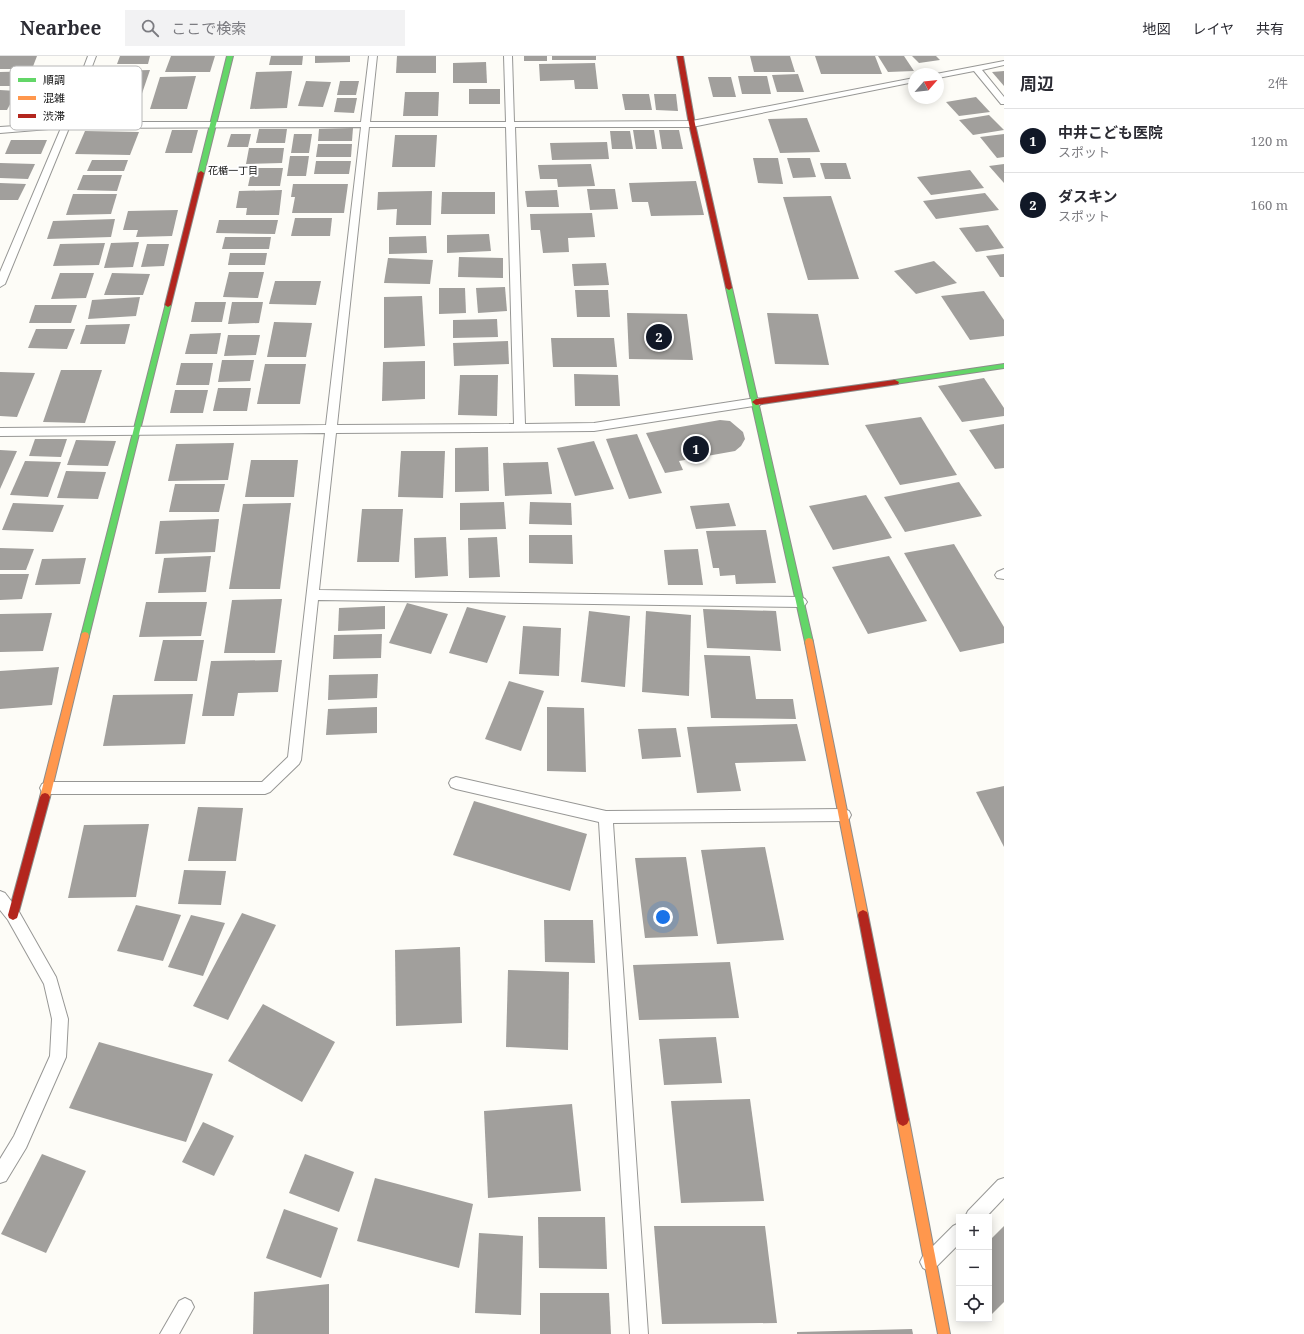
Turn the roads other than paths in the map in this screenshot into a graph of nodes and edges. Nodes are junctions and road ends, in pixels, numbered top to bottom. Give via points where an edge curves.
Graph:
1 (92, 56) edge
2 (230, 56) edge
3 (373, 56) edge
4 (508, 56) edge
5 (680, 56) edge
6 (1004, 63) edge
7 (88, 66) edge
8 (976, 68) junction
9 (944, 75) edge
10 (908, 81) edge
11 (1004, 102) edge
12 (366, 124) junction
13 (509, 124) junction
14 (692, 124) junction
15 (142, 125) edge
16 (212, 125) junction
17 (10, 129) edge
18 (0, 130) edge
19 (64, 130) edge
20 (0, 284) edge
21 (1004, 366) edge
22 (756, 402) junction
23 (520, 427) junction
24 (330, 430) junction
25 (136, 431) junction
26 (0, 432) edge
27 (312, 595) junction
28 (801, 602) junction
29 (456, 782) dead end
30 (47, 788) junction
31 (844, 814) junction
32 (606, 817) junction
33 (0, 898) edge
34 (13, 915) junction
35 (0, 1176) edge
36 (1004, 1186) edge
37 (977, 1214) edge
38 (956, 1235) edge
39 (929, 1263) junction
40 (185, 1307) dead end
41 (169, 1334) edge
42 (639, 1334) edge
43 (944, 1334) edge

1 - 7 lane
2 - 16 street
3 - 12 lane
4 - 13 lane
5 - 14 street
6 - 8 lane
8 - 9 lane
8 - 11 lane
10 - 14 lane
12 - 13 lane
12 - 16 lane
12 - 24 lane
13 - 14 lane
13 - 23 lane
14 - 22 street
15 - 16 lane
16 - 25 street
17 - 18 lane
19 - 20 lane
21 - 22 street
22 - 23 lane via 594,427
22 - 28 street
23 - 24 lane
24 - 25 lane
24 - 27 lane
25 - 26 lane
25 - 30 street
27 - 28 lane
27 - 30 lane via 294,760 265,788
28 - 31 street
29 - 32 lane
30 - 34 street
31 - 32 lane
31 - 39 street
32 - 42 lane
33 - 34 lane
34 - 35 lane via 51,982 60,1019 58,1057 20,1142
36 - 37 lane
38 - 39 lane
39 - 43 street
40 - 41 lane

